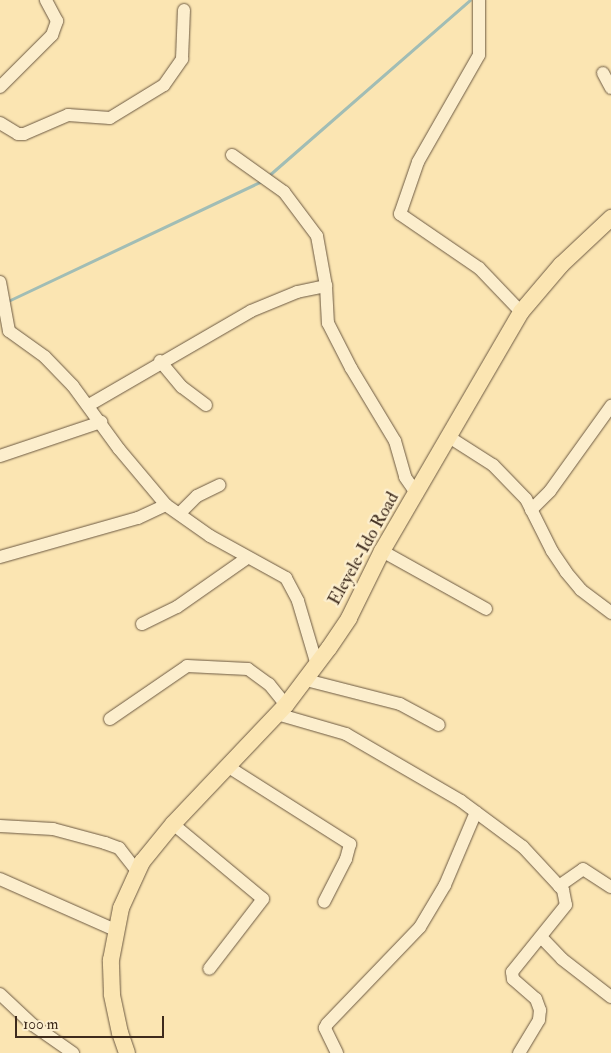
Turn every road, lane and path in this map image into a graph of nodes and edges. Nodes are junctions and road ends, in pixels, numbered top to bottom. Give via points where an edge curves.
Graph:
1 (46, 0) edge
2 (479, 0) edge
3 (184, 10) dead end
4 (603, 73) dead end
5 (0, 86) edge
6 (611, 88) edge
7 (0, 123) edge
8 (232, 155) dead end
9 (611, 218) edge
10 (0, 282) edge
11 (326, 286) junction
12 (522, 312) junction
13 (160, 361) junction
14 (90, 405) junction
15 (206, 405) dead end
16 (610, 409) edge
17 (101, 422) junction
18 (449, 438) junction
19 (0, 456) edge
20 (220, 485) dead end
21 (417, 494) junction
22 (166, 505) junction
23 (531, 510) junction
24 (180, 513) junction
25 (382, 551) junction
26 (0, 558) edge
27 (247, 558) junction
28 (486, 609) dead end
29 (611, 614) edge
30 (142, 624) dead end
31 (317, 665) junction
32 (306, 680) junction
33 (282, 709) junction
34 (110, 719) dead end
35 (439, 725) dead end
36 (227, 766) junction
37 (476, 812) junction
38 (173, 824) junction
39 (0, 826) edge
40 (134, 878) junction
41 (0, 879) edge
42 (560, 886) junction
43 (611, 887) edge
44 (324, 902) dead end
45 (115, 930) junction
46 (541, 937) junction
47 (209, 969) dead end
48 (0, 994) edge
49 (611, 997) edge
50 (73, 1053) edge
51 (127, 1053) edge
52 (337, 1053) edge
53 (519, 1053) edge

1 - 5 street via 58,21 52,34
2 - 12 street via 479,54 418,162 400,214 479,268
3 - 7 street via 182,59 164,85 110,118 68,115 24,134
4 - 6 street
8 - 11 street via 284,192 317,236
9 - 12 main road, Eleyele-Ido Road via 561,265
10 - 14 street via 9,331 45,357
11 - 13 street via 297,292 251,311
11 - 21 street via 328,323 395,440 404,477
12 - 18 main road, Eleyele-Ido Road
13 - 14 street
13 - 15 street via 182,388
14 - 17 street
16 - 23 street via 550,491
17 - 19 street
17 - 22 street
18 - 21 main road, Eleyele-Ido Road
18 - 23 street via 493,465 526,499
20 - 24 street via 197,496
21 - 25 main road, Eleyele-Ido Road
22 - 24 street
22 - 26 street via 138,518
23 - 29 street via 552,552 575,584
24 - 27 street
25 - 28 street
25 - 31 main road, Eleyele-Ido Road via 349,618
27 - 30 street via 177,607
27 - 31 street via 277,572 292,586 311,637
31 - 32 main road, Eleyele-Ido Road
32 - 33 main road, Eleyele-Ido Road
32 - 35 street via 400,704
33 - 34 street via 269,684 248,669 187,666
33 - 36 main road, Eleyele-Ido Road
33 - 37 street via 354,738
36 - 38 main road, Eleyele-Ido Road
36 - 44 street via 350,844
37 - 42 street via 523,847
37 - 52 street via 445,885 420,927 326,1024
38 - 40 main road, Eleyele-Ido Road
38 - 47 street via 263,899
39 - 40 street via 53,829 119,848
40 - 45 main road, Eleyele-Ido Road
41 - 45 street
42 - 43 street via 583,869
42 - 46 street via 567,898 566,905
45 - 51 main road, Eleyele-Ido Road via 111,960 112,994
46 - 49 street via 562,959
46 - 53 street via 511,976 536,999 540,1010 539,1020
48 - 50 street via 33,1025

